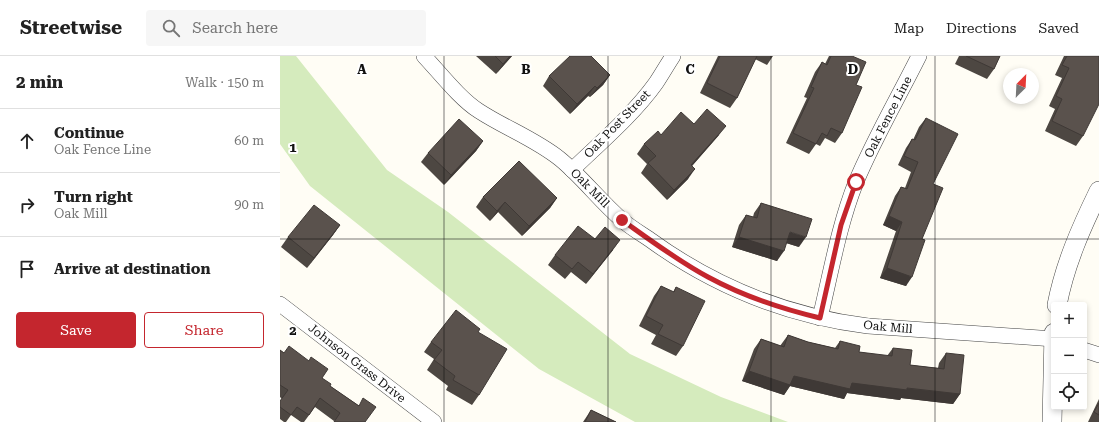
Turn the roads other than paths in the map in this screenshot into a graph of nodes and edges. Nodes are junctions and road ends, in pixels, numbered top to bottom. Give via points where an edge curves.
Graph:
1 (424, 56) edge
2 (673, 56) edge
3 (919, 56) edge
4 (572, 170) junction
5 (1099, 191) edge
6 (1058, 302) edge
7 (280, 304) edge
8 (820, 318) junction
9 (1051, 339) edge
10 (1087, 351) edge
11 (1099, 355) edge
12 (1053, 374) edge
13 (434, 422) edge
14 (1052, 422) edge

1 - 4 street, Oak Mill via 477,110 544,147
2 - 4 street, Oak Post Street via 657,82 623,122
3 - 8 street, Oak Fence Line via 856,182 841,225
4 - 8 street, Oak Mill via 622,220 670,255 709,278 750,297
5 - 6 street via 1078,234
7 - 13 street, Johnson Grass Drive
8 - 9 street, Oak Mill via 868,326
10 - 11 street
12 - 14 street

